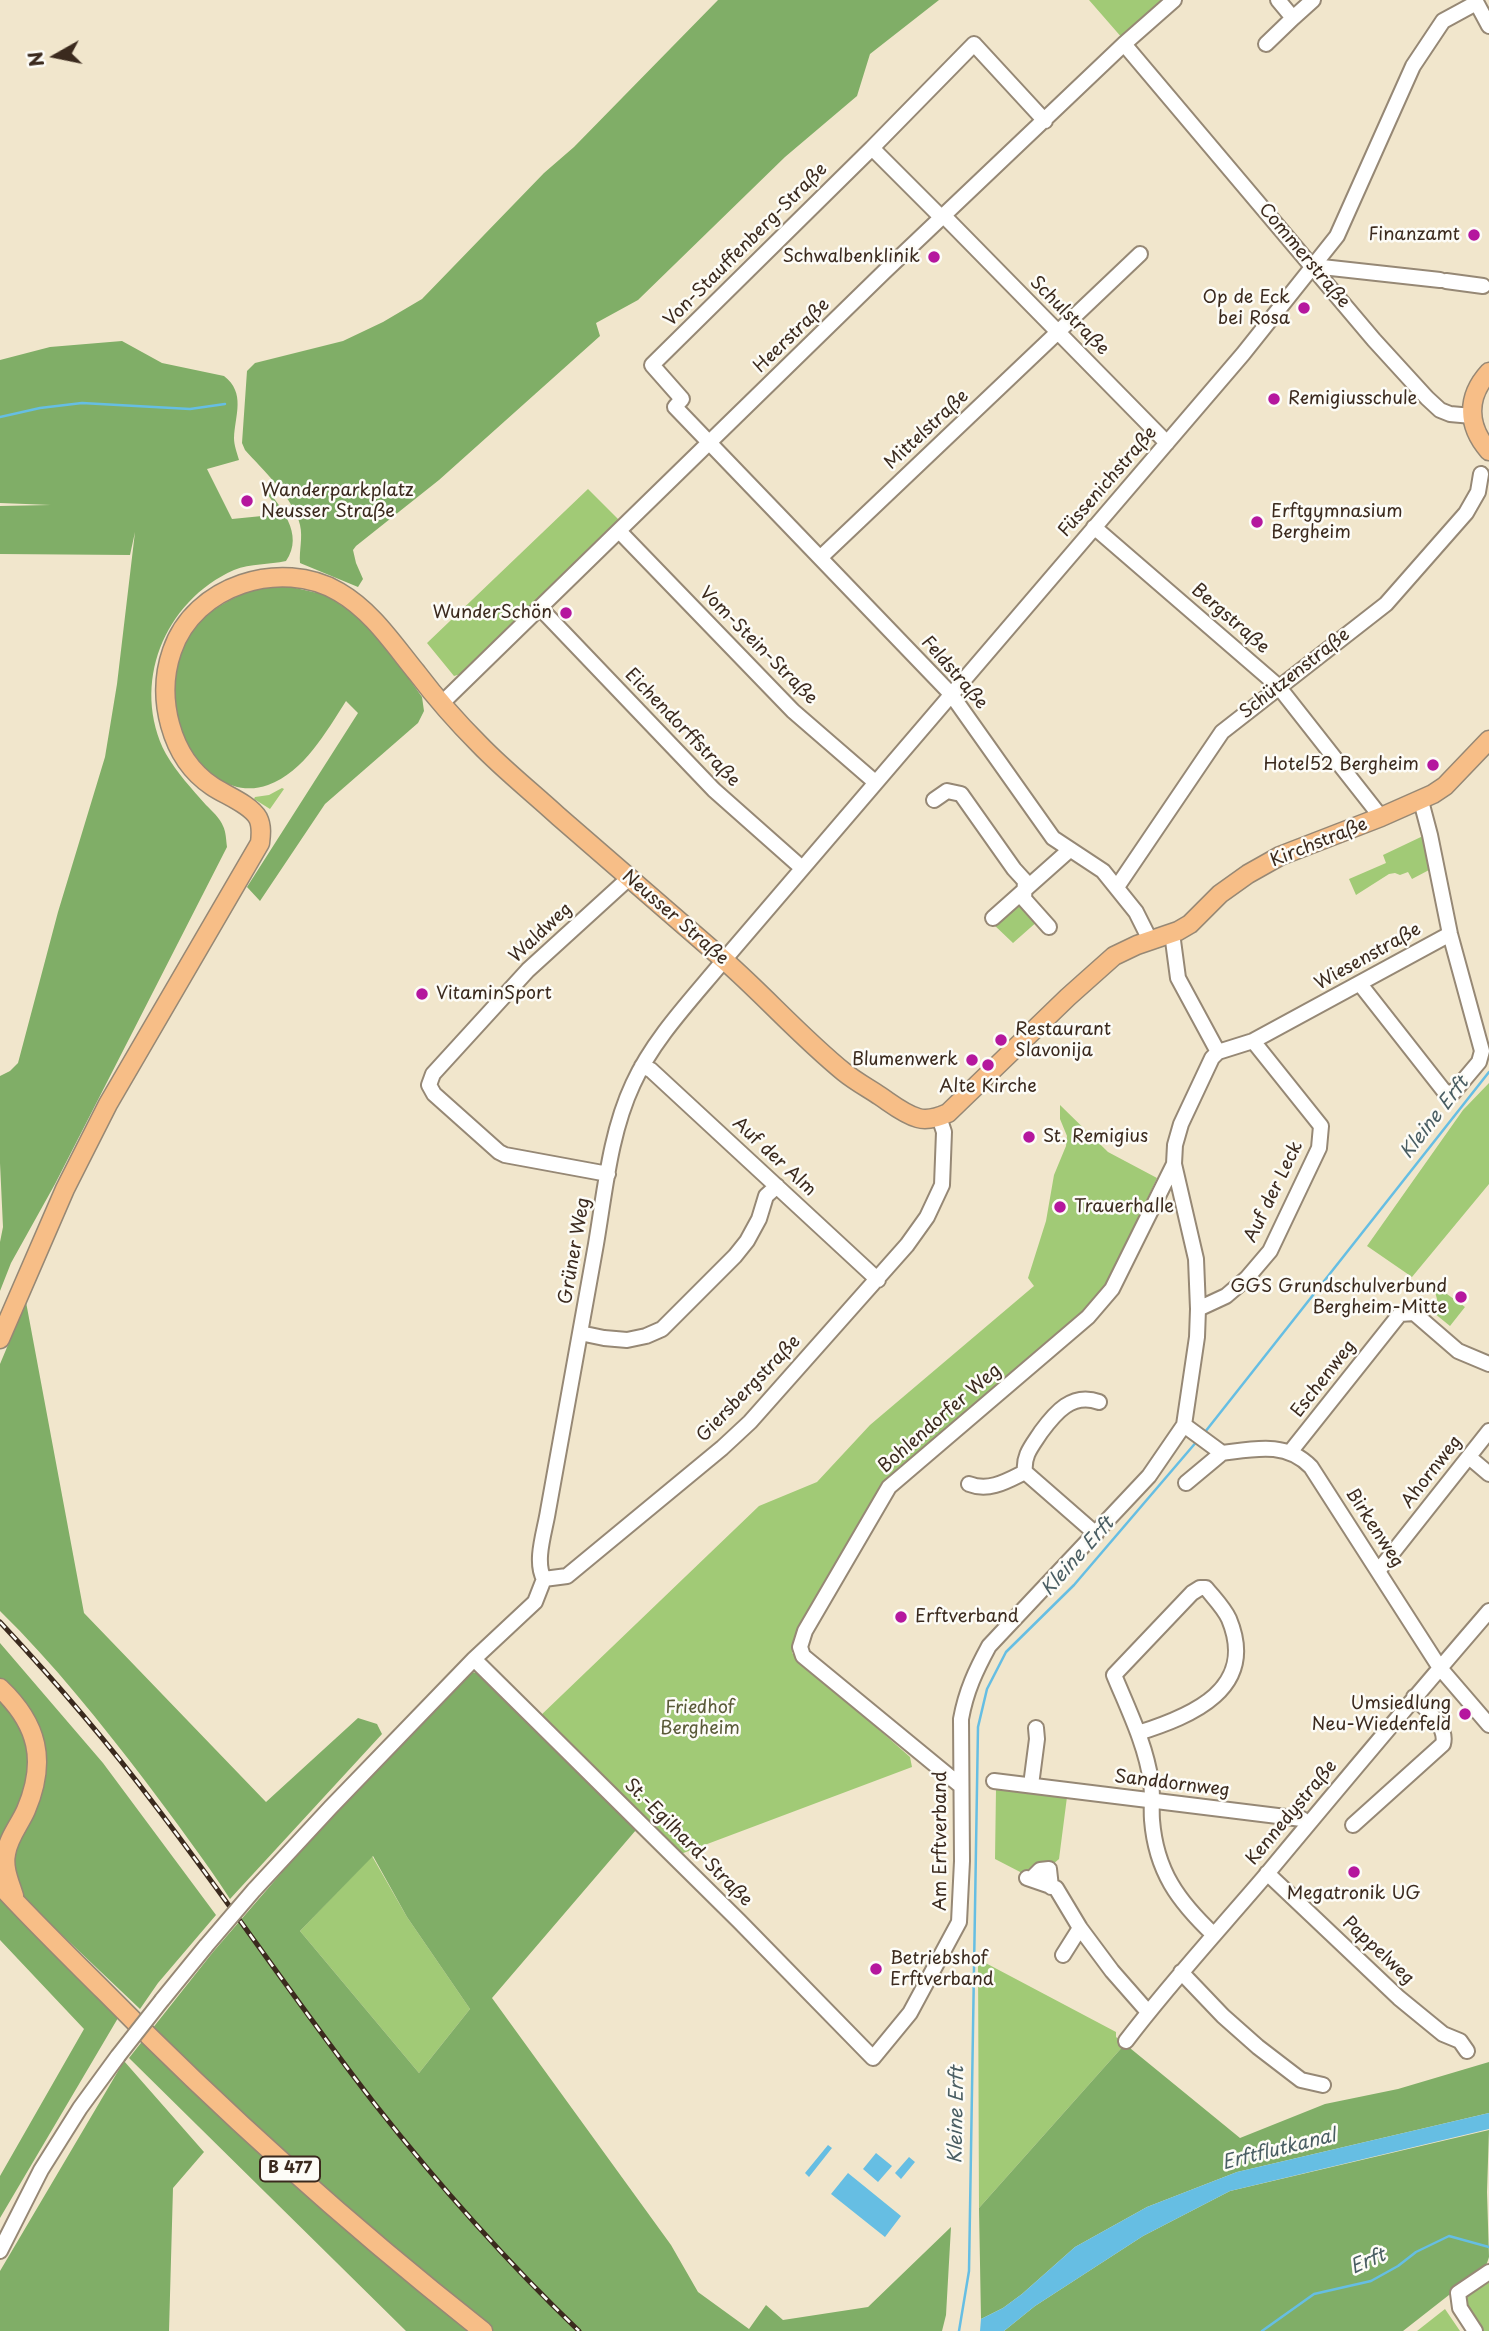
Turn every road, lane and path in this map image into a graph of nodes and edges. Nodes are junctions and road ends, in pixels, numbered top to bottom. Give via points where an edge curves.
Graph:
1 (1174, 0) edge
2 (1278, 0) edge
3 (1312, 0) edge
4 (1475, 1) edge
5 (1293, 18) junction
6 (1489, 26) edge
7 (1124, 44) junction
8 (1266, 44) dead end
9 (1045, 121) junction
10 (872, 148) junction
11 (943, 217) junction
12 (1140, 254) dead end
13 (1313, 265) junction
14 (1483, 285) dead end
15 (1059, 332) junction
16 (1489, 372) edge
17 (1472, 416) junction
18 (709, 443) junction
19 (1167, 443) junction
20 (1489, 451) edge
21 (1481, 474) dead end
22 (1094, 527) junction
23 (620, 532) junction
24 (821, 557) junction
25 (540, 608) junction
26 (1278, 686) junction
27 (951, 694) junction
28 (441, 704) junction
29 (1489, 740) edge
30 (875, 782) junction
31 (934, 800) dead end
32 (1421, 801) junction
33 (1381, 817) junction
34 (1068, 848) junction
35 (802, 869) junction
36 (629, 877) junction
37 (1117, 887) junction
38 (1023, 891) junction
39 (993, 918) dead end
40 (1049, 928) dead end
41 (1172, 933) junction
42 (1450, 934) junction
43 (1150, 940) junction
44 (724, 960) junction
45 (1360, 984) junction
46 (1253, 1041) junction
47 (1218, 1052) junction
48 (642, 1066) junction
49 (939, 1117) junction
50 (1174, 1164) junction
51 (608, 1174) junction
52 (777, 1186) junction
53 (878, 1280) junction
54 (1198, 1309) junction
55 (580, 1333) junction
56 (0, 1339) edge
57 (1489, 1364) edge
58 (1099, 1402) dead end
59 (1188, 1428) junction
60 (1489, 1431) edge
61 (1217, 1449) junction
62 (1291, 1451) junction
63 (1469, 1457) junction
64 (1025, 1472) junction
65 (1489, 1474) edge
66 (1185, 1483) dead end
67 (969, 1484) dead end
68 (1096, 1534) junction
69 (1379, 1570) junction
70 (544, 1579) junction
71 (1489, 1611) edge
72 (474, 1659) junction
73 (1440, 1668) junction
74 (0, 1688) edge
75 (1414, 1697) junction
76 (1489, 1725) edge
77 (1036, 1728) dead end
78 (1138, 1733) junction
79 (994, 1781) dead end
80 (1031, 1785) junction
81 (961, 1786) junction
82 (1152, 1801) junction
83 (1307, 1823) junction
84 (1353, 1825) dead end
85 (1267, 1873) junction
86 (1029, 1878) dead end
87 (0, 1885) edge
88 (16, 1903) junction
89 (1080, 1928) junction
90 (1214, 1935) junction
91 (1063, 1955) dead end
92 (1181, 1972) junction
93 (1148, 2012) junction
94 (1126, 2041) dead end
95 (1467, 2051) dead end
96 (873, 2057) joint
97 (1323, 2085) dead end
98 (0, 2251) edge
99 (1489, 2272) edge
100 (483, 2331) edge
101 (1475, 2331) edge

1 - 7 street, Heerstraße
2 - 5 street
3 - 5 street
4 - 6 street
4 - 13 street, Füssenichstraße via 1444,21 1413,66 1337,236
5 - 8 street
7 - 9 street, Heerstraße
7 - 13 street, Commerstraße
9 - 10 street via 974,44
9 - 11 street, Heerstraße
10 - 11 street
10 - 18 street, Von-Stauffenberg-Straße via 652,365 682,399 675,407
11 - 15 street, Schulstraße
11 - 18 street, Heerstraße
12 - 15 street, Mittelstraße
13 - 14 street
13 - 17 street, Commerstraße via 1427,398 1450,414
13 - 19 street, Füssenichstraße
15 - 19 street, Schulstraße
15 - 24 street, Mittelstraße
16 - 17 main road via 1475,392
17 - 20 main road via 1477,435
18 - 23 street, Heerstraße
18 - 24 street, Feldstraße
19 - 22 street, Füssenichstraße
21 - 26 street, Schützenstraße via 1478,492 1466,513 1386,604
22 - 26 street, Bergstraße
22 - 27 street, Füssenichstraße
23 - 25 street, Heerstraße
23 - 30 street, Vom-Stein-Straße via 793,710
24 - 27 street, Feldstraße
25 - 28 street, Heerstraße
25 - 35 street, Eichendorffstraße via 714,790
26 - 33 street, Bergstraße
26 - 37 street, Schützenstraße via 1222,732
27 - 30 street, Füssenichstraße
27 - 34 street, Feldstraße via 1053,838
28 - 36 main road, Neusser Straße via 480,746
28 - 56 main road, Neusser Straße via 372,618 321,583 295,577 243,583 214,599 182,631 165,683 169,722 177,744 202,779 256,815 260,843 107,1104
29 - 32 main road, Kirchstraße via 1444,786
30 - 35 street, Füssenichstraße
31 - 38 street via 947,791 961,794 1026,881
32 - 33 main road, Kirchstraße
32 - 42 street, Wiesenstraße
33 - 41 main road, Kirchstraße via 1280,856 1248,874 1190,924
34 - 37 street, Feldstraße via 1103,871
34 - 38 street
35 - 44 street, Füssenichstraße
36 - 44 main road, Neusser Straße
36 - 51 street, Waldweg via 528,970 433,1074 429,1085 499,1152
37 - 43 street, Feldstraße
38 - 39 street
38 - 40 street via 1024,899
41 - 43 main road, Kirchstraße
41 - 47 street via 1178,978
42 - 45 street, Wiesenstraße
42 - 45 street via 1482,1051 1479,1062 1452,1094 1444,1091
43 - 49 main road, Kirchstraße via 1114,956
44 - 48 street, Grüner Weg
44 - 49 main road, Neusser Straße via 845,1072 901,1110 918,1118
45 - 46 street, Wiesenstraße
46 - 47 street, Wiesenstraße
46 - 54 street, Auf der Leck via 1321,1126 1319,1148 1270,1251 1226,1296
47 - 50 street via 1205,1068 1181,1124
48 - 51 street, Grüner Weg via 623,1111
48 - 52 street, Auf der Alm
49 - 53 street, Giersbergstraße via 944,1132 942,1185 927,1217
50 - 54 street via 1196,1259
50 - 81 street, Bohlendorfer Weg via 1107,1296 889,1488 805,1631 800,1647 803,1656
51 - 55 street, Grüner Weg
52 - 53 street, Auf der Alm
52 - 55 street via 766,1196 759,1219 735,1256 662,1329 627,1340
53 - 70 street, Giersbergstraße via 722,1448 566,1576
54 - 59 street
55 - 70 street, Grüner Weg via 542,1546
57 - 62 street, Eschenweg via 1458,1351 1413,1313 1400,1314
58 - 64 street via 1079,1400 1061,1408 1026,1454
59 - 61 street
59 - 68 street, Am Erftverband
60 - 63 street, Ahornweg
61 - 62 street
61 - 66 street
62 - 69 street, Birkenweg via 1311,1467
63 - 65 street
63 - 69 street, Ahornweg
64 - 67 street via 987,1488
64 - 68 street
68 - 81 street, Am Erftverband via 989,1646 971,1678 961,1719
69 - 73 street, Birkenweg
70 - 72 street via 535,1602
71 - 73 street, Kennedystraße
72 - 96 street, St.-Egilhard-Straße
72 - 98 street, bridge via 254,1889 162,2000 80,2108 41,2170
73 - 75 street, Kennedystraße
73 - 76 street, Birkenweg
74 - 88 main road via 31,1726 38,1760 34,1787 6,1852
75 - 83 street, Kennedystraße
75 - 84 street via 1442,1729 1443,1744
77 - 80 street
78 - 78 street via 1114,1675 1192,1593 1206,1588 1228,1616 1235,1637 1234,1665 1223,1689 1199,1709
78 - 82 street
79 - 80 street, Sanddornweg
80 - 82 street, Sanddornweg
81 - 96 street, Am Erftverband via 959,1922 910,2013
82 - 83 street, Sanddornweg
82 - 90 street via 1164,1873 1178,1898
83 - 85 street, Kennedystraße
85 - 90 street, Kennedystraße
85 - 95 street, Pappelweg via 1399,1998 1443,2034 1460,2041
86 - 89 street via 1056,1888
87 - 88 main road, B 477
88 - 100 main road, B 477 via 242,2125
89 - 91 street
89 - 93 street
90 - 92 street, Kennedystraße
92 - 93 street, Kennedystraße
92 - 97 street via 1258,2047 1301,2080
93 - 94 street, Kennedystraße
99 - 101 street via 1458,2293 1460,2308

